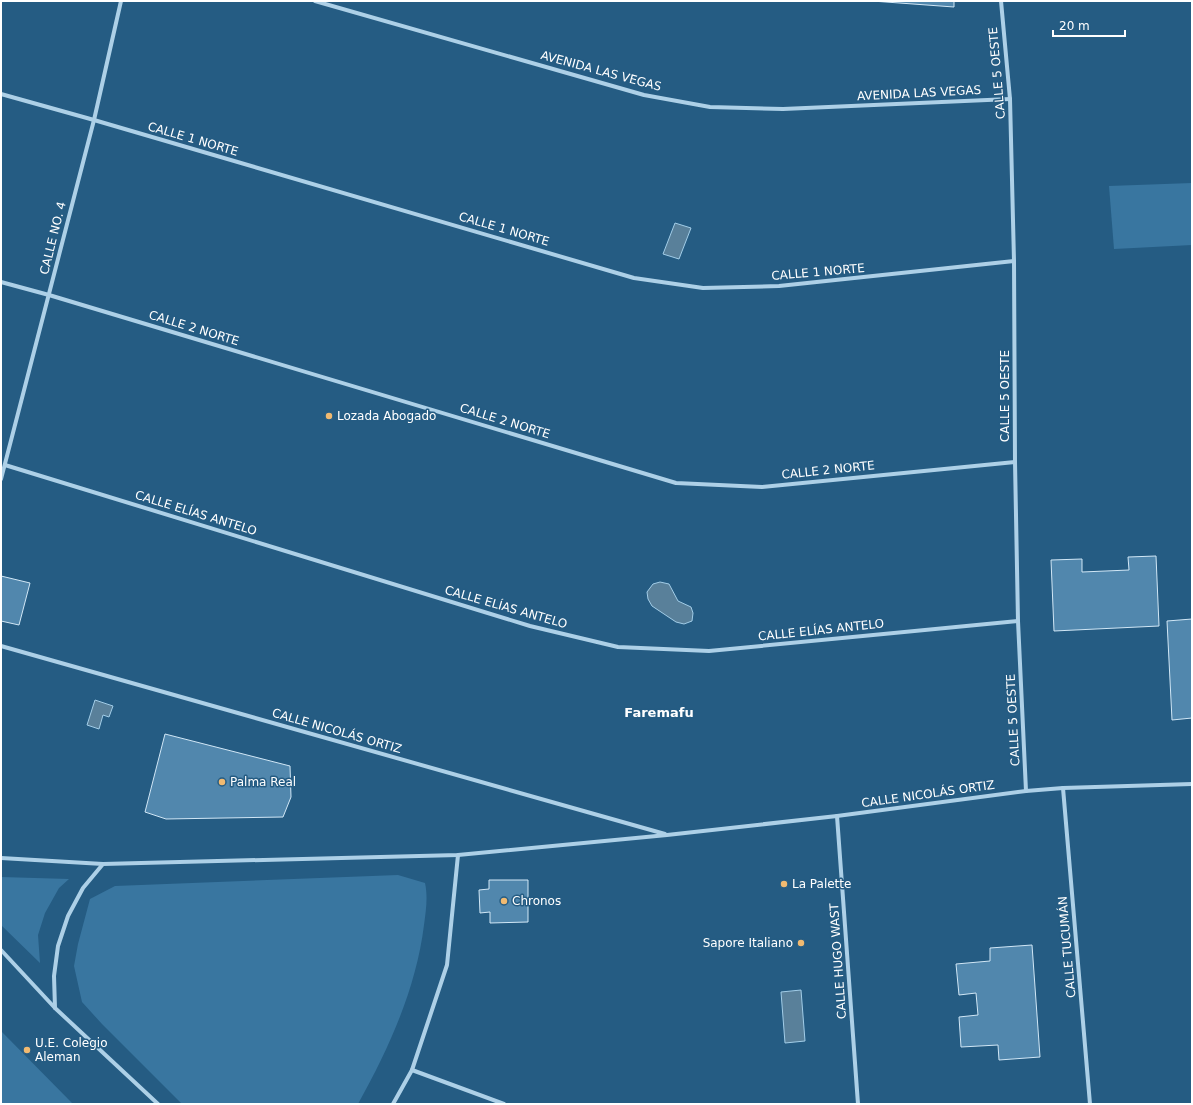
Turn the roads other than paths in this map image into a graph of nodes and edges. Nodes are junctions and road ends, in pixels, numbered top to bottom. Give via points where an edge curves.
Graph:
1 (121, 1) edge
2 (315, 1) edge
3 (1001, 1) edge
4 (1, 94) edge
5 (1010, 99) junction
6 (94, 120) junction
7 (1014, 261) junction
8 (1, 282) edge
9 (49, 295) junction
10 (1015, 462) junction
11 (5, 465) junction
12 (1, 479) edge
13 (1018, 621) junction
14 (1, 646) edge
15 (1192, 784) edge
16 (1063, 788) junction
17 (1026, 791) junction
18 (837, 816) junction
19 (667, 835) junction
20 (458, 855) junction
21 (1, 858) edge
22 (103, 864) junction
23 (1, 950) edge
24 (55, 1008) junction
25 (412, 1070) junction
26 (158, 1104) edge
27 (393, 1104) edge
28 (504, 1104) edge
29 (858, 1104) edge
30 (1090, 1104) edge

1 - 6 street, CALLE NO. 4
2 - 5 street, AVENIDA LAS VEGAS via 644,95 710,106 783,109
3 - 5 street, CALLE 5 OESTE
4 - 6 street, CALLE 1 NORTE
5 - 7 street, CALLE 5 OESTE
6 - 7 street, CALLE 1 NORTE via 634,278 703,288 779,286
6 - 9 street, CALLE NO. 4
7 - 10 street, CALLE 5 OESTE
8 - 9 street, CALLE 2 NORTE
9 - 10 street, CALLE 2 NORTE via 676,483 762,487
9 - 11 street, CALLE NO. 4
10 - 13 street, CALLE 5 OESTE
11 - 12 street, CALLE NO. 4
11 - 13 street, CALLE ELÍAS ANTELO via 530,626 618,647 709,651
13 - 17 street, CALLE 5 OESTE
14 - 19 street, CALLE NICOLÁS ORTIZ
15 - 16 street, CALLE NICOLÁS ORTIZ
16 - 17 street, CALLE NICOLÁS ORTIZ
16 - 30 street, CALLE TUCUMÁN
17 - 18 street, CALLE NICOLÁS ORTIZ
18 - 19 street, CALLE NICOLÁS ORTIZ
18 - 29 street, CALLE HUGO WAST
19 - 20 street, CALLE NICOLÁS ORTIZ
20 - 22 street, CALLE NICOLÁS ORTIZ
20 - 25 street via 447,965
21 - 22 street, CALLE NICOLÁS ORTIZ
22 - 24 street via 83,888 68,916 58,946 54,976
23 - 24 street
24 - 26 street
25 - 27 street
25 - 28 street

